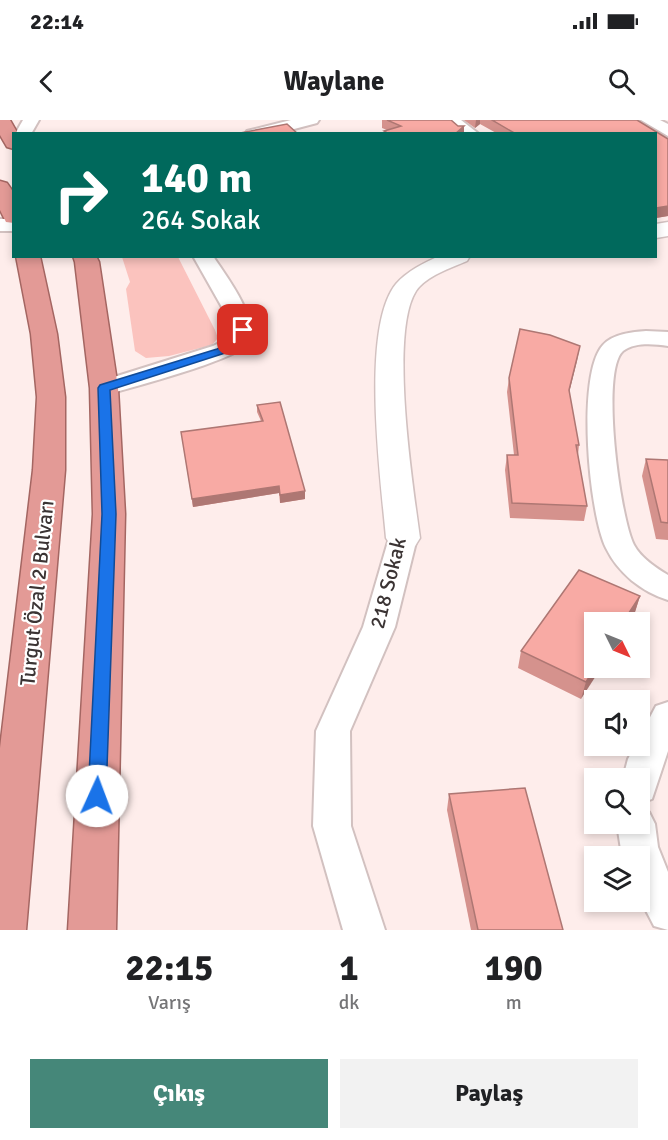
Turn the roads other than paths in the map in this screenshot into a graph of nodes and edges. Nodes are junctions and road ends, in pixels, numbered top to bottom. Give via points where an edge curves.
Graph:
1 (1, 120) edge
2 (311, 120) edge
3 (450, 120) edge
4 (649, 120) edge
5 (668, 131) edge
6 (261, 132) edge
7 (468, 132) edge
8 (12, 139) edge
9 (0, 188) edge
10 (12, 213) edge
11 (28, 258) edge
12 (85, 258) edge
13 (204, 258) edge
14 (455, 258) edge
15 (668, 339) edge
16 (104, 388) junction
17 (403, 538) joint
18 (668, 589) edge
19 (668, 716) edge
20 (644, 768) edge
21 (636, 834) edge
22 (668, 912) edge
23 (2, 930) edge
24 (92, 930) edge
25 (364, 930) edge

1 - 8 highway
2 - 6 street
3 - 7 street
4 - 5 street
9 - 10 highway
11 - 23 highway, Turgut Özal 2 Bulvarı via 44,334 51,397 49,470
12 - 16 highway
13 - 16 street via 243,330 241,340 221,351
14 - 17 street, 218 Sokak via 424,272 405,290 394,313 390,376
15 - 18 street via 641,338 612,348 603,360 599,428 612,521 621,548 638,569
16 - 24 highway via 109,514
17 - 25 street, 218 Sokak via 379,627 333,731 332,826
19 - 20 street
21 - 22 street via 647,872

